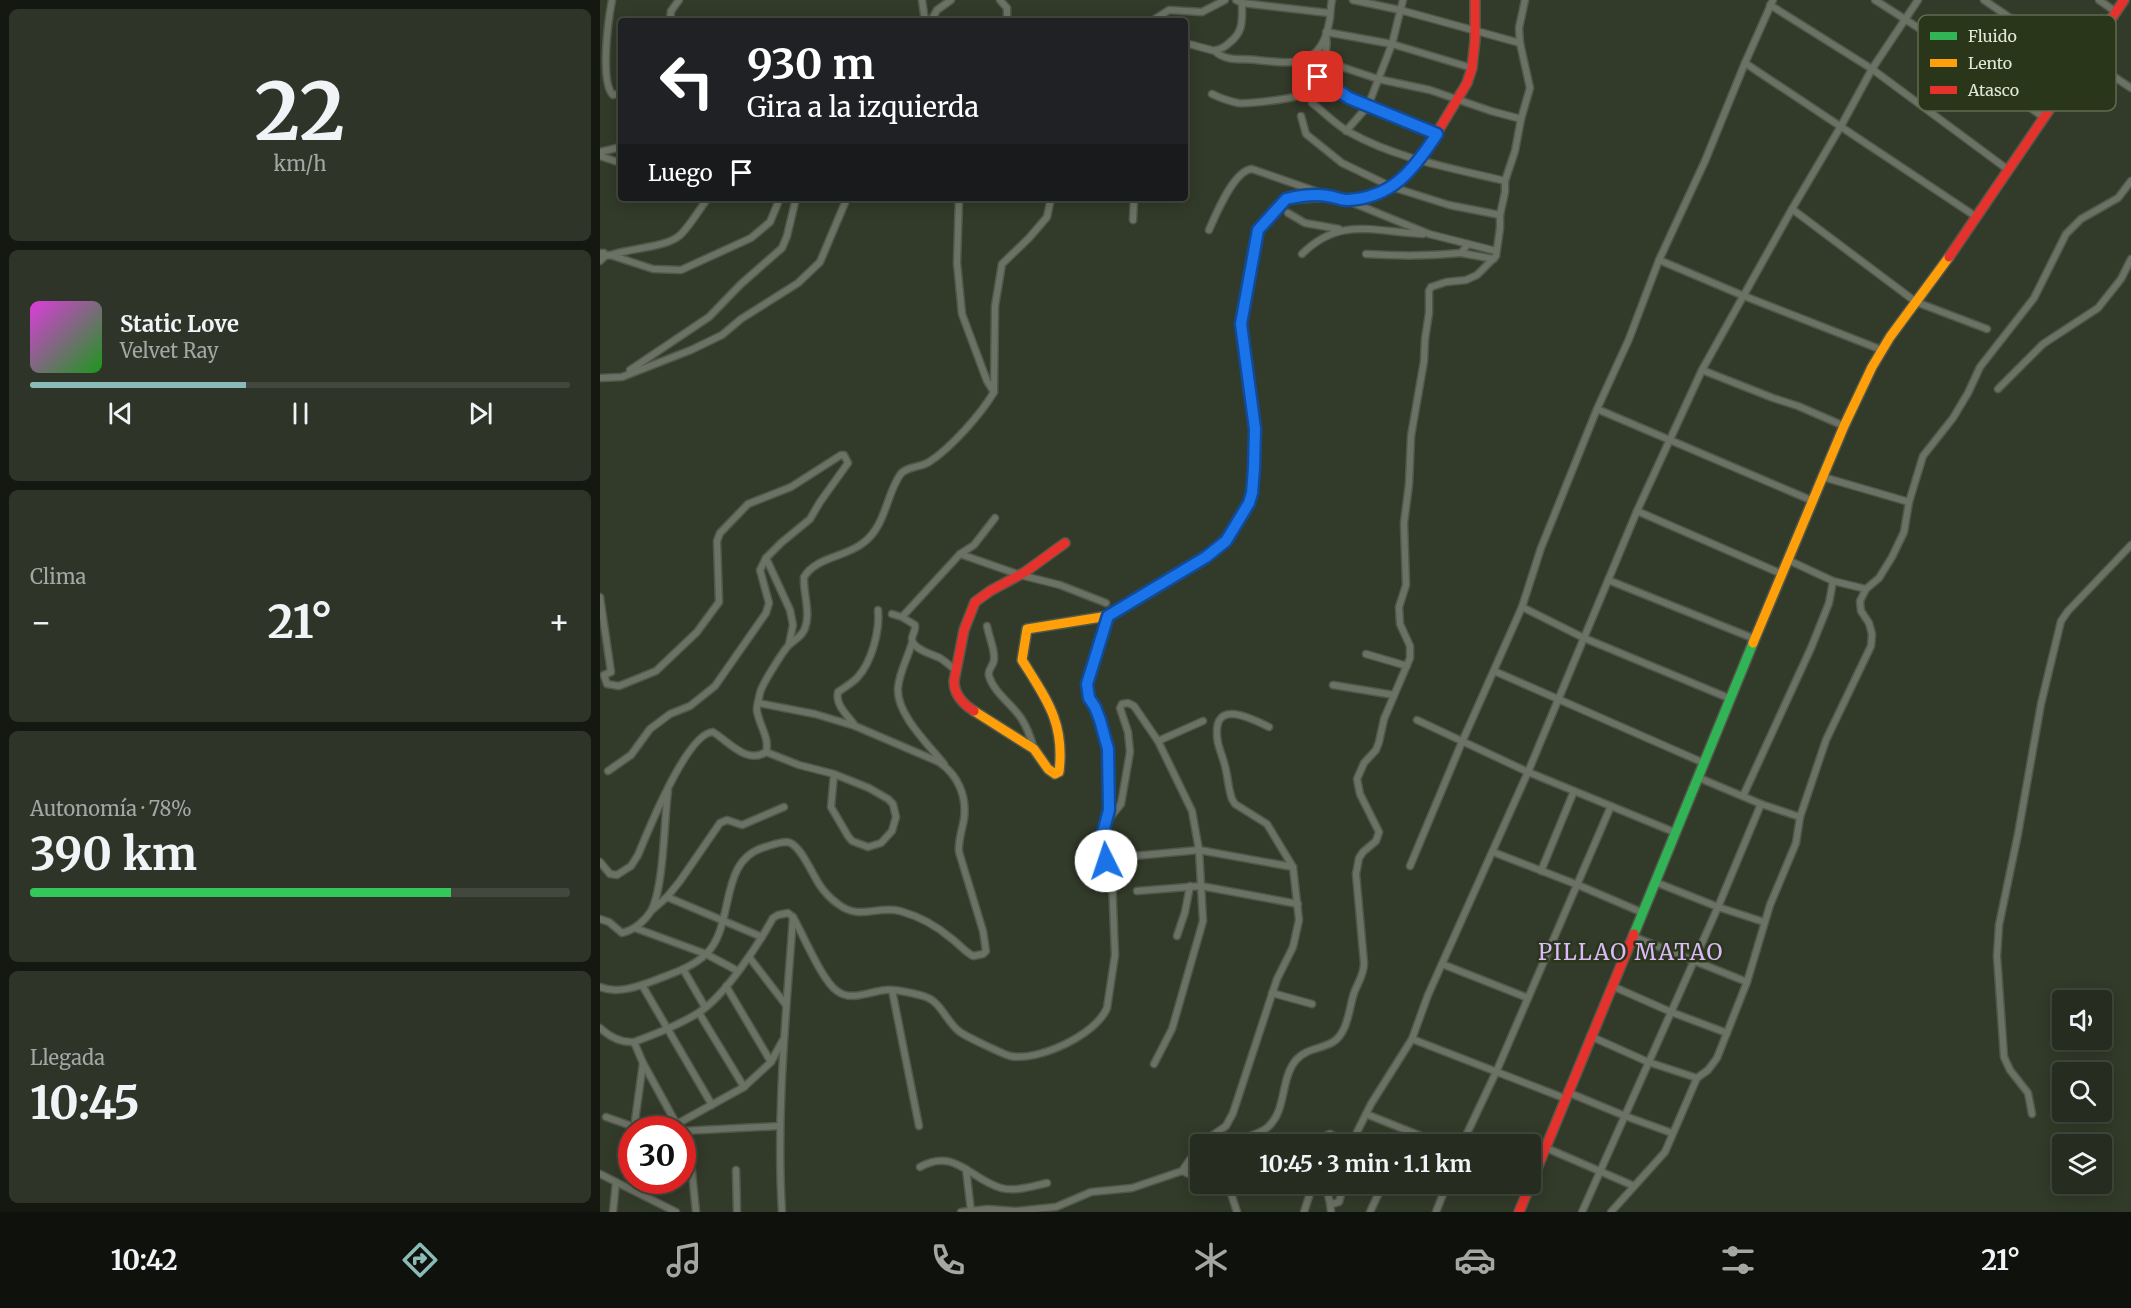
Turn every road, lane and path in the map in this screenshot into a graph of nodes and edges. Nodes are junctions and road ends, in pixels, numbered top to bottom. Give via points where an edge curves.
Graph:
1 (612, 0) edge
2 (679, 0) edge
3 (922, 0) edge
4 (951, 0) edge
5 (1000, 0) edge
6 (1225, 0) edge
7 (1332, 0) edge
8 (1353, 0) edge
9 (1403, 0) edge
10 (1475, 0) edge
11 (1526, 0) edge
12 (1875, 0) edge
13 (1918, 0) edge
14 (1984, 0) edge
15 (2099, 0) edge
16 (2124, 0) edge
17 (1239, 1) edge
18 (1772, 2) edge
19 (1400, 10) junction
20 (2116, 12) junction
21 (1329, 14) junction
22 (2008, 15) edge
23 (2114, 15) edge
24 (670, 18) edge
25 (925, 18) edge
26 (933, 18) edge
27 (1007, 18) edge
28 (1157, 18) edge
29 (1905, 19) junction
30 (1918, 28) edge
31 (1475, 29) junction
32 (1326, 32) junction
33 (1520, 43) junction
34 (1188, 44) edge
35 (1392, 44) junction
36 (1215, 51) junction
37 (1324, 61) junction
38 (1745, 63) junction
39 (1472, 68) junction
40 (1872, 69) junction
41 (1318, 77) junction
42 (1378, 79) junction
43 (2116, 80) edge
44 (2131, 88) edge
45 (618, 94) edge
46 (1212, 94) dead end
47 (1457, 100) junction
48 (1312, 103) dead end
49 (1918, 103) edge
50 (1368, 106) junction
51 (1929, 111) edge
52 (2035, 111) edge
53 (2048, 111) edge
54 (1301, 116) dead end
55 (2043, 117) junction
56 (1521, 119) junction
57 (1842, 126) junction
58 (1346, 131) junction
59 (1437, 134) junction
60 (618, 148) edge
61 (600, 154) edge
62 (1420, 161) junction
63 (618, 162) edge
64 (2007, 169) junction
65 (1505, 181) junction
66 (2131, 181) edge
67 (1392, 187) junction
68 (1327, 196) junction
69 (1345, 200) junction
70 (706, 201) edge
71 (779, 201) edge
72 (795, 201) edge
73 (846, 201) edge
74 (959, 201) edge
75 (1051, 201) edge
76 (1134, 201) edge
77 (1792, 209) junction
78 (1288, 213) dead end
79 (1500, 215) junction
80 (1975, 216) junction
81 (1133, 220) dead end
82 (1343, 229) junction
83 (1209, 230) dead end
84 (1429, 234) junction
85 (1468, 244) junction
86 (1496, 251) junction
87 (1461, 253) junction
88 (1302, 254) dead end
89 (1366, 254) dead end
90 (604, 256) edge
91 (1494, 259) junction
92 (2131, 260) edge
93 (1659, 261) junction
94 (1744, 296) junction
95 (1916, 302) junction
96 (1987, 329) dead end
97 (1882, 350) junction
98 (1702, 370) junction
99 (600, 378) edge
100 (618, 378) junction
101 (1998, 389) dead end
102 (994, 392) junction
103 (1597, 409) junction
104 (1844, 426) junction
105 (1670, 441) junction
106 (1823, 477) junction
107 (1813, 501) junction
108 (1909, 502) junction
109 (1637, 511) junction
110 (995, 518) dead end
111 (1065, 543) dead end
112 (2131, 545) edge
113 (960, 554) junction
114 (766, 558) junction
115 (1788, 560) junction
116 (1782, 574) junction
117 (1020, 575) junction
118 (1608, 580) junction
119 (1833, 580) junction
120 (1866, 589) junction
121 (600, 597) edge
122 (1107, 603) dead end
123 (1522, 607) junction
124 (879, 610) dead end
125 (892, 614) dead end
126 (1108, 616) junction
127 (902, 617) junction
128 (987, 627) dead end
129 (1584, 638) junction
130 (1755, 639) junction
131 (912, 643) junction
132 (789, 645) junction
133 (1366, 654) dead end
134 (1407, 666) junction
135 (956, 670) junction
136 (1494, 671) junction
137 (1333, 685) dead end
138 (1394, 695) junction
139 (1559, 699) junction
140 (1731, 699) junction
141 (758, 703) junction
142 (1417, 720) dead end
143 (1203, 721) dead end
144 (855, 726) junction
145 (1269, 727) dead end
146 (1158, 741) junction
147 (1462, 742) junction
148 (1034, 749) junction
149 (766, 752) junction
150 (1704, 763) junction
151 (948, 769) junction
152 (608, 771) dead end
153 (1528, 772) junction
154 (834, 774) junction
155 (1697, 777) junction
156 (669, 784) junction
157 (1574, 791) junction
158 (1743, 796) junction
159 (1761, 804) junction
160 (1611, 806) junction
161 (784, 807) dead end
162 (1800, 817) junction
163 (1108, 821) junction
164 (1674, 832) junction
165 (1199, 850) junction
166 (1493, 852) junction
167 (1123, 857) dead end
168 (600, 862) edge
169 (1410, 866) dead end
170 (1293, 867) junction
171 (1541, 871) junction
172 (1655, 882) junction
173 (1578, 885) junction
174 (1190, 886) junction
175 (1201, 886) junction
176 (1137, 891) dead end
177 (667, 897) junction
178 (1298, 904) junction
179 (1718, 907) junction
180 (651, 910) junction
181 (1641, 912) junction
182 (793, 917) junction
183 (600, 919) edge
184 (723, 920) junction
185 (1764, 922) junction
186 (635, 928) junction
187 (1177, 936) dead end
188 (1632, 936) junction
189 (762, 937) junction
190 (706, 954) junction
191 (749, 957) junction
192 (1694, 962) junction
193 (1442, 964) junction
194 (683, 969) junction
195 (738, 970) junction
196 (1747, 982) junction
197 (642, 985) junction
198 (726, 986) junction
199 (1612, 986) junction
200 (600, 987) edge
201 (892, 990) junction
202 (1272, 993) junction
203 (1528, 998) junction
204 (1312, 1004) dead end
205 (786, 1005) junction
206 (705, 1007) junction
207 (1671, 1012) junction
208 (699, 1013) junction
209 (600, 1028) edge
210 (667, 1028) junction
211 (1727, 1033) junction
212 (784, 1036) junction
213 (1590, 1036) junction
214 (1412, 1039) junction
215 (634, 1042) junction
216 (771, 1062) junction
217 (1648, 1062) junction
218 (643, 1063) junction
219 (1154, 1064) dead end
220 (1497, 1070) junction
221 (1697, 1078) junction
222 (744, 1087) junction
223 (1566, 1095) junction
224 (712, 1105) junction
225 (1366, 1114) junction
226 (2032, 1114) dead end
227 (636, 1116) edge
228 (672, 1116) edge
229 (693, 1116) edge
230 (1625, 1116) junction
231 (606, 1118) dead end
232 (618, 1122) edge
233 (780, 1126) junction
234 (919, 1126) dead end
235 (696, 1130) edge
236 (1407, 1130) junction
237 (1672, 1133) junction
238 (1215, 1134) edge
239 (1253, 1134) edge
240 (1356, 1134) edge
241 (1405, 1134) edge
242 (1417, 1134) edge
243 (1467, 1134) edge
244 (1544, 1147) junction
245 (1541, 1154) edge
246 (1190, 1159) edge
247 (1190, 1166) edge
248 (920, 1167) dead end
249 (966, 1169) junction
250 (736, 1170) dead end
251 (1182, 1171) junction
252 (1601, 1171) junction
253 (600, 1174) edge
254 (1190, 1175) edge
255 (616, 1182) junction
256 (1047, 1183) dead end
257 (1634, 1186) junction
258 (694, 1194) edge
259 (1231, 1194) edge
260 (1310, 1194) edge
261 (1328, 1194) edge
262 (1341, 1194) edge
263 (1378, 1194) edge
264 (1443, 1194) edge
265 (1525, 1194) edge
266 (1330, 1203) junction
267 (971, 1211) edge
268 (613, 1212) edge
269 (676, 1212) edge
270 (696, 1212) edge
271 (737, 1212) edge
272 (782, 1212) edge
273 (961, 1212) edge
274 (1237, 1212) edge
275 (1304, 1212) edge
276 (1331, 1212) edge
277 (1370, 1212) edge
278 (1436, 1212) edge
279 (1519, 1212) edge
280 (1582, 1212) edge
281 (1611, 1212) edge

1 - 45 street via 602,46 603,77 608,92
2 - 24 street
3 - 25 street
4 - 26 street
5 - 27 street
6 - 28 street via 1202,12 1169,10
7 - 21 street
8 - 19 street
9 - 19 street
10 - 31 street
11 - 33 street via 1519,28
12 - 29 street
13 - 29 street
14 - 22 street
15 - 20 street
16 - 20 street
17 - 21 street
17 - 36 street via 1241,30
18 - 38 street
18 - 40 street
19 - 31 street
19 - 35 street
20 - 23 street
21 - 32 street
29 - 30 street
29 - 40 street
31 - 33 street
31 - 39 street
32 - 35 street
32 - 36 street via 1318,51 1297,63 1229,58
32 - 37 street
33 - 56 street via 1530,88
34 - 36 street
35 - 39 street
35 - 42 street
37 - 41 street
37 - 42 street
38 - 57 street
38 - 93 street
39 - 47 street
40 - 49 street
40 - 57 street
41 - 46 street via 1304,94 1291,98 1250,104
41 - 50 street
42 - 47 street
42 - 50 street
43 - 44 street
47 - 56 street
47 - 59 street
48 - 58 street
50 - 58 street
50 - 59 street
51 - 64 street
52 - 55 street
53 - 55 street
54 - 67 street via 1305,134 1342,163
55 - 64 street
56 - 65 street
57 - 77 street
57 - 80 street
58 - 62 street
59 - 62 street
60 - 61 street
61 - 63 street
62 - 65 street
62 - 67 street
64 - 80 street
65 - 79 street
66 - 108 street via 2118,198 2081,219 2066,234 2034,298 1980,367 1953,418 1923,456
67 - 69 street
67 - 79 street via 1449,205
68 - 69 street
68 - 83 street via 1246,169 1237,176
68 - 126 street via 1286,199 1255,238 1241,324 1255,429 1249,503 1226,541
69 - 84 street
70 - 90 street via 679,236 650,247
71 - 90 street via 770,222 751,238 681,270 653,269
72 - 100 street via 782,248 709,317
73 - 100 street via 820,262 798,283 722,335
74 - 102 street via 957,263 962,314
75 - 102 street via 1047,217 1002,264 995,306
76 - 81 street
77 - 94 street
77 - 95 street
78 - 82 street via 1305,224
79 - 86 street
80 - 95 street
82 - 84 street
82 - 88 street via 1325,234
84 - 85 street
85 - 86 street
85 - 87 street
86 - 91 street
87 - 89 street
87 - 91 street
91 - 134 street via 1477,276 1440,283 1429,291 1404,523 1406,585 1399,607 1400,624 1411,652
92 - 101 street via 2098,308 2043,344
93 - 94 street
93 - 103 street
94 - 97 street
94 - 98 street
95 - 96 street
95 - 97 street
97 - 104 street
98 - 104 street
98 - 105 street
99 - 100 street
102 - 132 street via 941,453 927,464 900,474 883,516 864,543 807,571 806,627
103 - 105 street
103 - 123 street via 1541,548
104 - 106 street
105 - 107 street
105 - 109 street
106 - 107 street
106 - 108 street
107 - 115 street
108 - 120 street via 1904,532 1892,557 1879,578
109 - 116 street
109 - 118 street
110 - 113 street via 974,545
111 - 117 street
112 - 226 street via 2061,621 2041,704 1999,925 1997,956 2004,1057 2028,1093
113 - 117 street
113 - 127 street
114 - 121 street via 810,519 848,464 844,455 791,487 748,504 720,533 719,602 697,632 656,671 619,686 607,684 604,675 611,672
114 - 132 street via 790,610 793,624
114 - 152 street via 760,570 769,603 766,613 715,686 651,729 631,755
115 - 116 street
115 - 119 street
116 - 130 street
117 - 122 street
117 - 135 street via 973,603
118 - 129 street
118 - 130 street
119 - 120 street
119 - 158 street via 1812,648
120 - 162 street via 1859,605 1869,623 1871,646 1826,740
123 - 129 street
123 - 136 street
124 - 144 street via 868,662 856,680 837,696 841,709
125 - 127 street
126 - 148 street via 1026,629 1022,660 1057,722 1059,772 1052,773
126 - 163 street via 1087,684 1108,749
127 - 131 street via 915,625
128 - 148 street via 994,657 989,677 1020,716
129 - 139 street
129 - 140 street
130 - 140 street
131 - 135 street
131 - 151 street via 899,683 900,702 921,739
132 - 141 street via 760,690
133 - 134 street
134 - 138 street
135 - 148 street via 953,686 966,706
136 - 139 street
136 - 147 street
137 - 138 street
138 - 239 street via 1376,750 1357,779 1379,832 1377,841 1363,852 1356,874 1364,974 1335,1041 1296,1060 1274,1119 1267,1129
139 - 150 street
139 - 153 street
140 - 150 street
141 - 144 street
141 - 149 street via 768,744
142 - 147 street
143 - 146 street
144 - 151 street
145 - 170 street via 1245,715 1229,714 1218,728 1218,741 1232,799 1267,824
146 - 163 street via 1131,704 1121,706 1130,752 1121,804
146 - 165 street via 1192,811
147 - 153 street
147 - 169 street
149 - 154 street
149 - 156 street via 755,757 745,755 708,732 700,736
150 - 155 street
151 - 184 street via 959,784 965,808 958,852 987,946 983,954 973,956 941,930 900,911 858,913 840,906 819,884 798,849 785,842 752,851 741,864
153 - 157 street
153 - 166 street
154 - 154 street via 882,794 892,804 894,824 880,843 867,847 848,836 831,807
155 - 158 street
155 - 164 street
156 - 168 street via 632,866 617,875 610,874
156 - 180 street via 659,877
157 - 160 street
157 - 171 street
158 - 159 street
159 - 162 street
159 - 179 street
160 - 164 street
160 - 173 street
161 - 177 street via 747,823 720,823
162 - 185 street via 1796,843
163 - 201 street via 1102,846 1112,879 1115,956 1107,1008 1094,1027 1061,1046 1008,1056 960,1032 928,997
164 - 172 street
165 - 167 street
165 - 170 street
165 - 175 street
166 - 171 street
166 - 193 street
170 - 178 street
171 - 173 street
172 - 179 street
172 - 181 street
173 - 181 street
173 - 203 street
174 - 175 street
174 - 176 street
174 - 187 street
175 - 178 street
175 - 219 street via 1203,921 1172,1029
177 - 180 street
177 - 184 street
178 - 202 street via 1296,936
179 - 185 street
179 - 192 street
180 - 186 street
181 - 188 street
182 - 189 street via 784,913 773,918
182 - 201 street via 824,976 838,993 857,995
182 - 205 street
183 - 186 street via 622,933
184 - 189 street
184 - 190 street
185 - 196 street
186 - 190 street
188 - 192 street
188 - 199 street
189 - 191 street
190 - 194 street
190 - 195 street
191 - 195 street
191 - 205 street
192 - 196 street
192 - 207 street
193 - 203 street
193 - 214 street
194 - 197 street
194 - 206 street
195 - 198 street
196 - 211 street
197 - 200 street via 619,990
197 - 210 street
198 - 206 street
198 - 216 street
199 - 207 street
199 - 213 street
201 - 234 street
202 - 204 street
202 - 238 street via 1230,1120
203 - 220 street
205 - 212 street
206 - 208 street
207 - 211 street
207 - 217 street
208 - 210 street
208 - 222 street
209 - 215 street via 615,1039
210 - 215 street
210 - 224 street
211 - 221 street via 1717,1058
212 - 216 street
212 - 233 street
213 - 217 street
213 - 223 street
214 - 220 street
214 - 225 street
215 - 218 street
216 - 222 street
217 - 221 street
217 - 230 street
218 - 227 street
218 - 228 street
220 - 223 street
220 - 243 street
221 - 237 street
222 - 224 street
223 - 230 street
223 - 244 street
224 - 229 street
225 - 236 street
225 - 240 street
230 - 237 street
230 - 252 street
231 - 232 street
233 - 235 street
233 - 272 street
236 - 241 street
236 - 242 street
237 - 257 street via 1665,1152
244 - 245 street
244 - 252 street
246 - 251 street
247 - 251 street
248 - 249 street via 938,1161 957,1163
249 - 256 street via 1000,1188
249 - 267 street
250 - 271 street
251 - 254 street
251 - 267 street via 1132,1188 1091,1192 1056,1207
252 - 257 street
252 - 280 street
253 - 255 street
255 - 268 street
255 - 269 street
257 - 281 street
258 - 270 street
259 - 274 street
260 - 275 street
261 - 266 street
262 - 266 street via 1339,1202
263 - 277 street
264 - 278 street
265 - 279 street
266 - 276 street
267 - 273 street

